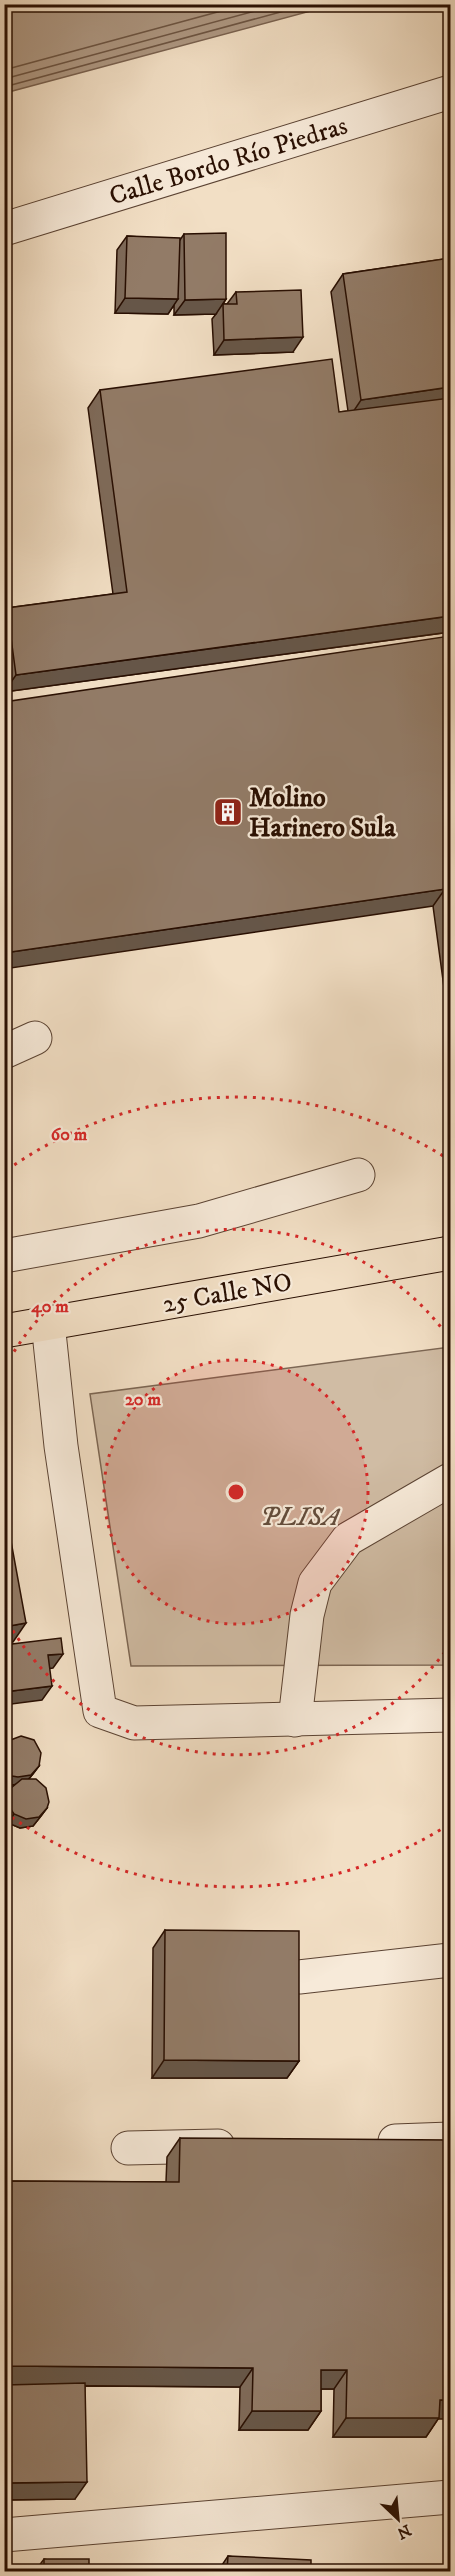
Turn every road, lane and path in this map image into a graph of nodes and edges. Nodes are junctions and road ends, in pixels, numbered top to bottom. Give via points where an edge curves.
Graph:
1 (450, 92) edge
2 (4, 229) edge
3 (35, 1038) dead end
4 (4, 1052) edge
5 (358, 1175) dead end
6 (450, 1253) edge
7 (4, 1256) edge
8 (48, 1323) junction
9 (4, 1331) edge
10 (450, 1480) edge
11 (450, 1715) edge
12 (295, 1720) junction
13 (450, 1960) edge
14 (299, 1977) edge
15 (450, 2139) edge
16 (367, 2142) edge
17 (248, 2145) edge
18 (128, 2148) dead end
19 (450, 2497) edge
20 (4, 2535) edge

1 - 2 street, Calle Bordo Río Piedras
3 - 4 street
5 - 7 street via 199,1221
6 - 8 main road, 25 Calle NO
8 - 9 main road, 25 Calle NO
8 - 12 street via 61,1446 100,1711 134,1723
10 - 12 street via 348,1539 315,1583 307,1615
11 - 12 street
13 - 14 street
15 - 16 street
17 - 18 street
19 - 20 street

